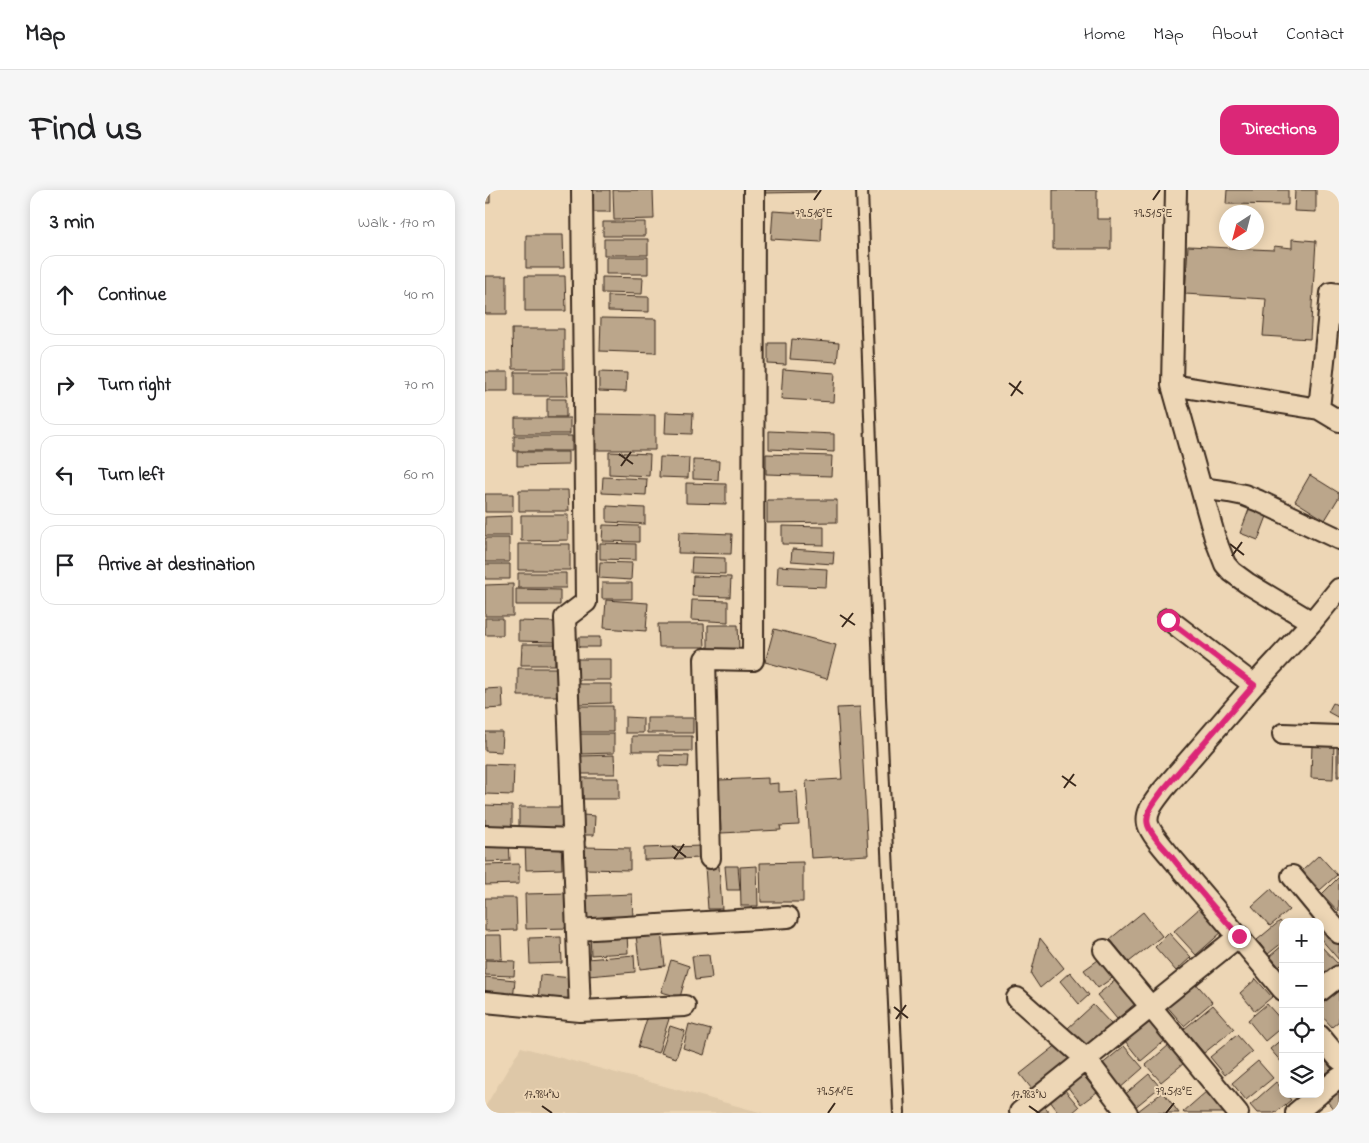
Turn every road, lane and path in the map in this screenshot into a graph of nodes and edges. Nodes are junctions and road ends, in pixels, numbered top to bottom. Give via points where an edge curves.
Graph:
1 (583, 190) edge
2 (754, 190) edge
3 (862, 190) edge
4 (1176, 190) edge
5 (1339, 294) edge
6 (1172, 385) junction
7 (1319, 409) junction
8 (1339, 421) edge
9 (1201, 488) junction
10 (1339, 539) edge
11 (1339, 589) edge
12 (1168, 620) dead end
13 (1312, 622) junction
14 (1254, 685) junction
15 (1283, 734) dead end
16 (1339, 736) edge
17 (485, 836) edge
18 (574, 839) junction
19 (709, 858) dead end
20 (1292, 876) dead end
21 (788, 917) dead end
22 (577, 930) junction
23 (1339, 932) edge
24 (1239, 936) junction
25 (1104, 950) dead end
26 (1339, 976) edge
27 (1279, 985) edge
28 (1324, 988) edge
29 (1017, 998) dead end
30 (485, 1002) edge
31 (685, 1006) dead end
32 (1151, 1007) junction
33 (580, 1011) junction
34 (1324, 1041) edge
35 (1085, 1059) junction
36 (1339, 1059) edge
37 (1339, 1078) edge
38 (1324, 1090) edge
39 (1314, 1098) edge
40 (1020, 1112) dead end
41 (899, 1113) edge
42 (1127, 1113) edge
43 (1238, 1113) edge
44 (1296, 1113) edge

1 - 18 street via 586,602 565,618
2 - 19 street via 753,660 705,659
3 - 41 lane
4 - 6 street
5 - 7 street via 1331,293
6 - 7 street
6 - 9 street
7 - 8 street
9 - 10 street via 1259,501
9 - 13 street via 1225,564 1247,583
11 - 13 street
12 - 14 street
13 - 14 street
14 - 24 street via 1163,790 1147,815 1148,825 1156,838
15 - 16 street
17 - 18 street
18 - 22 street
20 - 23 street
21 - 22 street
22 - 33 street
24 - 27 street
24 - 32 street
25 - 32 street
26 - 28 street
29 - 35 street
30 - 33 street
31 - 33 street
32 - 35 street
32 - 43 street
34 - 36 street
35 - 40 street
35 - 42 street
37 - 38 street
39 - 44 street

